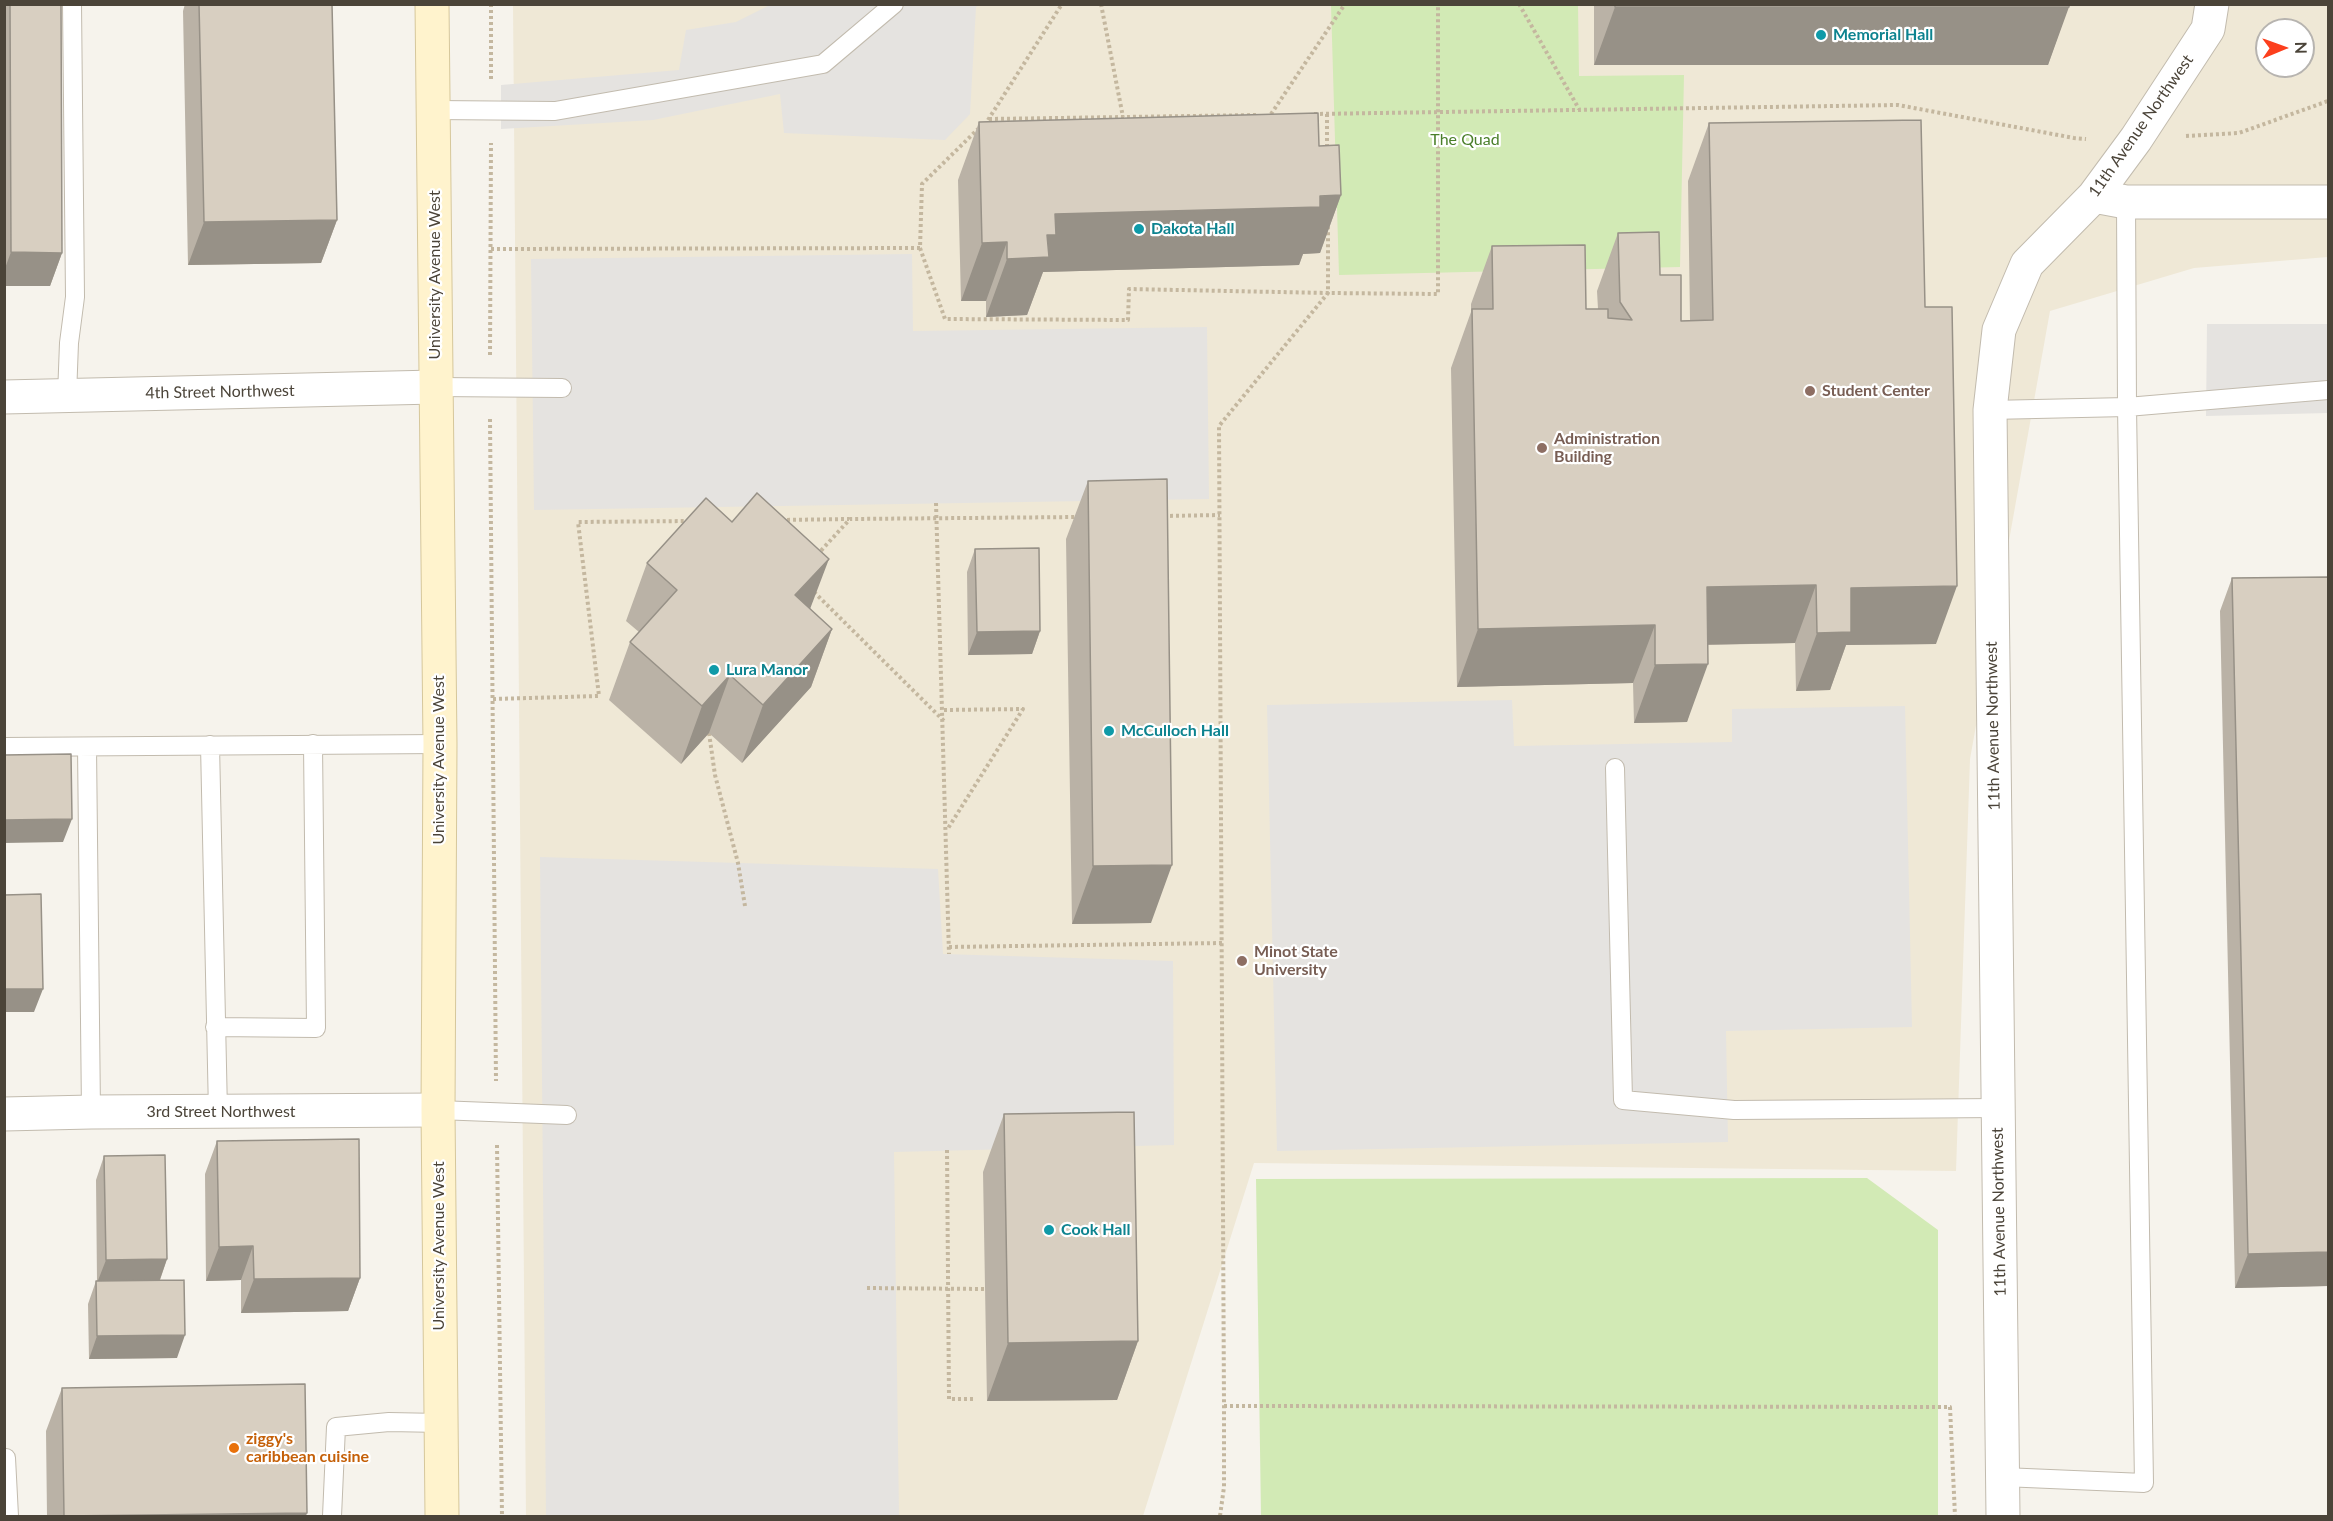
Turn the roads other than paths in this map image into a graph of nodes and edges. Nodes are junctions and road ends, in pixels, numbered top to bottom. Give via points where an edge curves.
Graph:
1 (72, 4) edge
2 (432, 4) edge
3 (894, 4) edge
4 (2212, 4) edge
5 (434, 110) junction
6 (2094, 196) junction
7 (2126, 202) junction
8 (2328, 202) edge
9 (435, 387) junction
10 (562, 388) dead end
11 (2328, 390) edge
12 (67, 396) junction
13 (4, 397) edge
14 (2127, 407) junction
15 (1990, 410) junction
16 (312, 744) junction
17 (440, 744) junction
18 (210, 745) junction
19 (4, 747) edge
20 (87, 747) junction
21 (1615, 768) dead end
22 (215, 1027) junction
23 (1998, 1108) junction
24 (438, 1110) junction
25 (91, 1112) junction
26 (218, 1112) junction
27 (4, 1114) edge
28 (567, 1115) dead end
29 (441, 1423) junction
30 (6, 1458) dead end
31 (2003, 1477) junction
32 (9, 1516) edge
33 (332, 1516) edge
34 (442, 1516) edge
35 (2003, 1516) edge

1 - 12 lane via 75,297
2 - 5 street, University Avenue West
3 - 5 lane via 824,64 555,111
4 - 6 street, 11th Avenue Northwest via 2208,29
5 - 9 street, University Avenue West
6 - 7 street
6 - 15 street, 11th Avenue Northwest via 2027,264 1999,330
7 - 8 street
7 - 14 lane
9 - 10 lane
9 - 12 street, 4th Street Northwest
9 - 17 street, University Avenue West
11 - 14 lane
12 - 13 street, 4th Street Northwest
14 - 15 lane
14 - 31 lane via 2144,1483
15 - 23 street, 11th Avenue Northwest
16 - 17 lane
16 - 18 lane
16 - 22 lane via 316,1028
17 - 24 street, University Avenue West
18 - 20 lane
18 - 22 lane
19 - 20 lane
20 - 25 lane
21 - 23 lane via 1623,1100 1734,1110
22 - 26 lane
23 - 31 street, 11th Avenue Northwest
24 - 26 street, 3rd Street Northwest
24 - 28 lane
24 - 29 street, University Avenue West
25 - 26 street, 3rd Street Northwest
25 - 27 street, 3rd Street Northwest
29 - 33 lane via 336,1427
29 - 34 street, University Avenue West
30 - 32 lane
31 - 35 street, 11th Avenue Northwest

